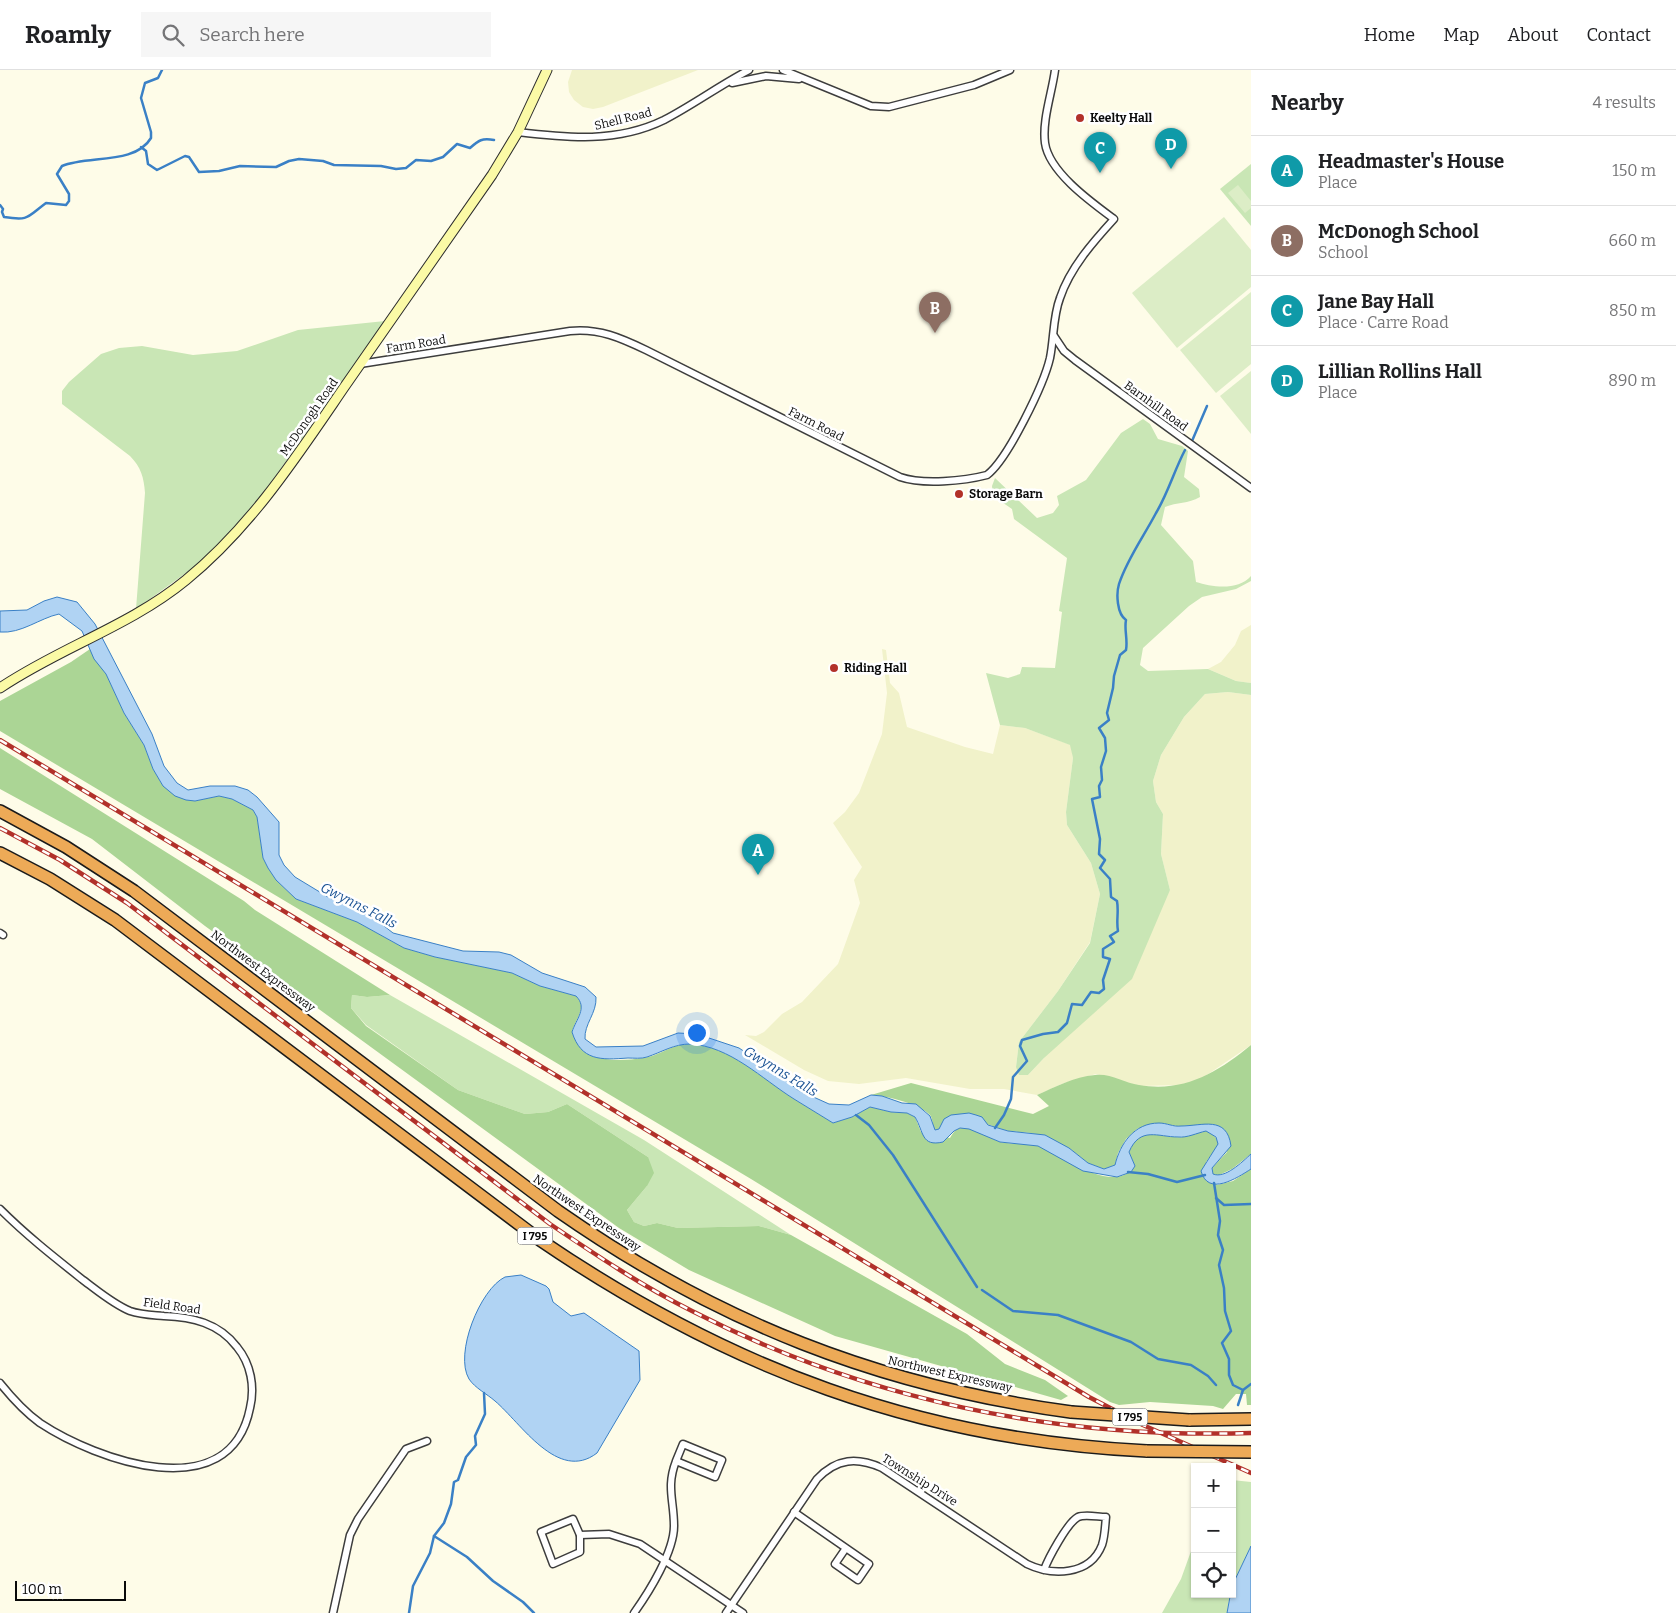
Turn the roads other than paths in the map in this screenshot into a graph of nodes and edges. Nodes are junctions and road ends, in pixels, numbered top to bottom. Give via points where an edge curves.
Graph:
1 (547, 70) edge
2 (749, 70) edge
3 (782, 70) edge
4 (1009, 70) edge
5 (1055, 70) edge
6 (812, 82) junction
7 (724, 85) junction
8 (518, 132) junction
9 (1054, 336) junction
10 (360, 364) junction
11 (1251, 488) edge
12 (0, 688) edge
13 (0, 811) edge
14 (0, 853) edge
15 (0, 1209) edge
16 (0, 1383) edge
17 (1251, 1419) edge
18 (427, 1441) dead end
19 (1251, 1452) edge
20 (676, 1461) junction
21 (794, 1512) junction
22 (580, 1535) junction
23 (846, 1548) junction
24 (664, 1559) junction
25 (1044, 1570) junction
26 (731, 1605) junction
27 (333, 1613) edge
28 (634, 1613) edge
29 (726, 1613) edge
30 (743, 1613) edge

1 - 8 main road, McDonogh Road
2 - 7 street, Shell Road
3 - 6 street, Shell Road
4 - 6 street, Shell Road via 980,83 889,107 871,106
5 - 9 street, Farm Road via 1045,129 1048,154 1060,173 1114,219 1066,284 1059,298
6 - 7 street, Shell Road via 773,76
7 - 8 street, Shell Road via 663,120 631,131 590,138
8 - 10 main road, McDonogh Road via 492,175
9 - 10 street, Farm Road via 1045,376 996,467 980,477 928,482 906,479 882,469 646,350 600,331 570,330
9 - 11 street, Barnhill Road via 1075,360
10 - 12 main road, McDonogh Road via 262,505 238,532 183,582 118,624
13 - 17 highway, Northwest Expressway / I 795, bridge via 66,847 134,892 600,1241 755,1325 839,1359 937,1387 1071,1412 1189,1420
14 - 19 highway, I 795, bridge via 50,879 115,920 540,1240 609,1286 683,1328 744,1357 827,1390 929,1420 1028,1440 1147,1451
15 - 16 street, Field Road via 44,1250 119,1306 146,1315 194,1319 220,1330 243,1355 250,1374 252,1398 245,1424 227,1450 200,1466 177,1469 116,1458 72,1440 34,1418
18 - 27 street via 406,1449 358,1519 348,1544
20 - 20 street via 715,1477 722,1460 684,1444
20 - 24 street via 670,1483 673,1535
21 - 23 street
21 - 25 street, Township Drive via 830,1467 844,1461 865,1462 894,1474 1027,1564
21 - 26 street, Township Drive
22 - 22 street via 580,1552 553,1564 541,1532 573,1519
22 - 24 street via 619,1536
23 - 23 street via 834,1564 858,1580 869,1564
24 - 26 street
24 - 28 street
25 - 25 street, Township Drive via 1064,1572 1092,1560 1102,1545 1106,1517 1078,1517 1048,1559
26 - 29 street, Township Drive
26 - 30 street

